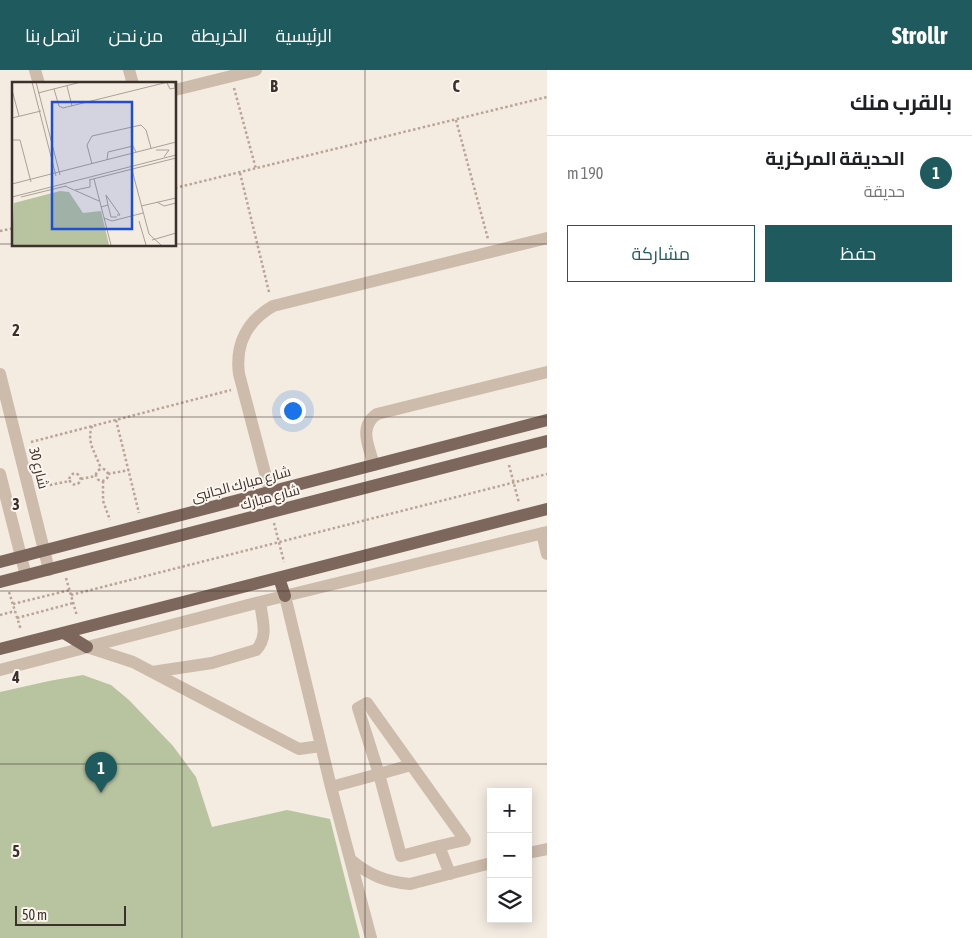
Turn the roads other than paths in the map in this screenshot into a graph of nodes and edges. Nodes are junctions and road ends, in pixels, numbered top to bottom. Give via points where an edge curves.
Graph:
1 (256, 70) edge
2 (176, 90) edge
3 (547, 238) edge
4 (547, 372) edge
5 (0, 374) edge
6 (547, 420) edge
7 (547, 441) edge
8 (374, 465) junction
9 (0, 474) edge
10 (270, 492) junction
11 (547, 509) edge
12 (544, 532) edge
13 (45, 550) junction
14 (547, 554) edge
15 (21, 556) junction
16 (0, 562) edge
17 (50, 570) junction
18 (26, 576) junction
19 (283, 577) junction
20 (3, 582) edge
21 (285, 596) junction
22 (260, 602) junction
23 (64, 633) junction
24 (87, 646) junction
25 (0, 649) edge
26 (0, 670) edge
27 (152, 672) junction
28 (322, 746) junction
29 (412, 765) junction
30 (379, 774) junction
31 (331, 787) junction
32 (439, 846) junction
33 (547, 849) edge
34 (532, 853) edge
35 (351, 860) junction
36 (487, 864) edge
37 (450, 874) junction
38 (371, 938) edge

1 - 2 street
3 - 10 street via 273,306 260,315 249,326 240,344 238,364
4 - 8 street via 377,414 368,422 366,430
5 - 13 street, شارع 30
6 - 8 main road, شارع مبارك الجانبى
7 - 17 main road, شارع مبارك
8 - 10 main road, شارع مبارك الجانبى
9 - 15 street
10 - 13 main road, شارع مبارك الجانبى
11 - 19 main road
12 - 14 street
12 - 21 street
13 - 15 main road, شارع مبارك الجانبى
13 - 17 street, شارع 30
15 - 16 main road, شارع مبارك الجانبى
15 - 18 street
17 - 18 main road, شارع مبارك
18 - 20 main road, شارع مبارك
19 - 21 main road
19 - 23 main road
21 - 22 street
21 - 28 street
22 - 24 street
22 - 27 street via 264,633 256,650 212,663
23 - 24 main road
23 - 25 main road
24 - 26 street
24 - 27 street
27 - 28 street via 299,749
28 - 31 street
29 - 30 street
29 - 30 street via 367,703 358,708
29 - 32 street via 465,840
30 - 31 street
30 - 32 street via 401,856
31 - 35 street
32 - 37 street
33 - 34 street
35 - 37 street via 372,875 396,883 410,884
35 - 38 street
36 - 37 street

